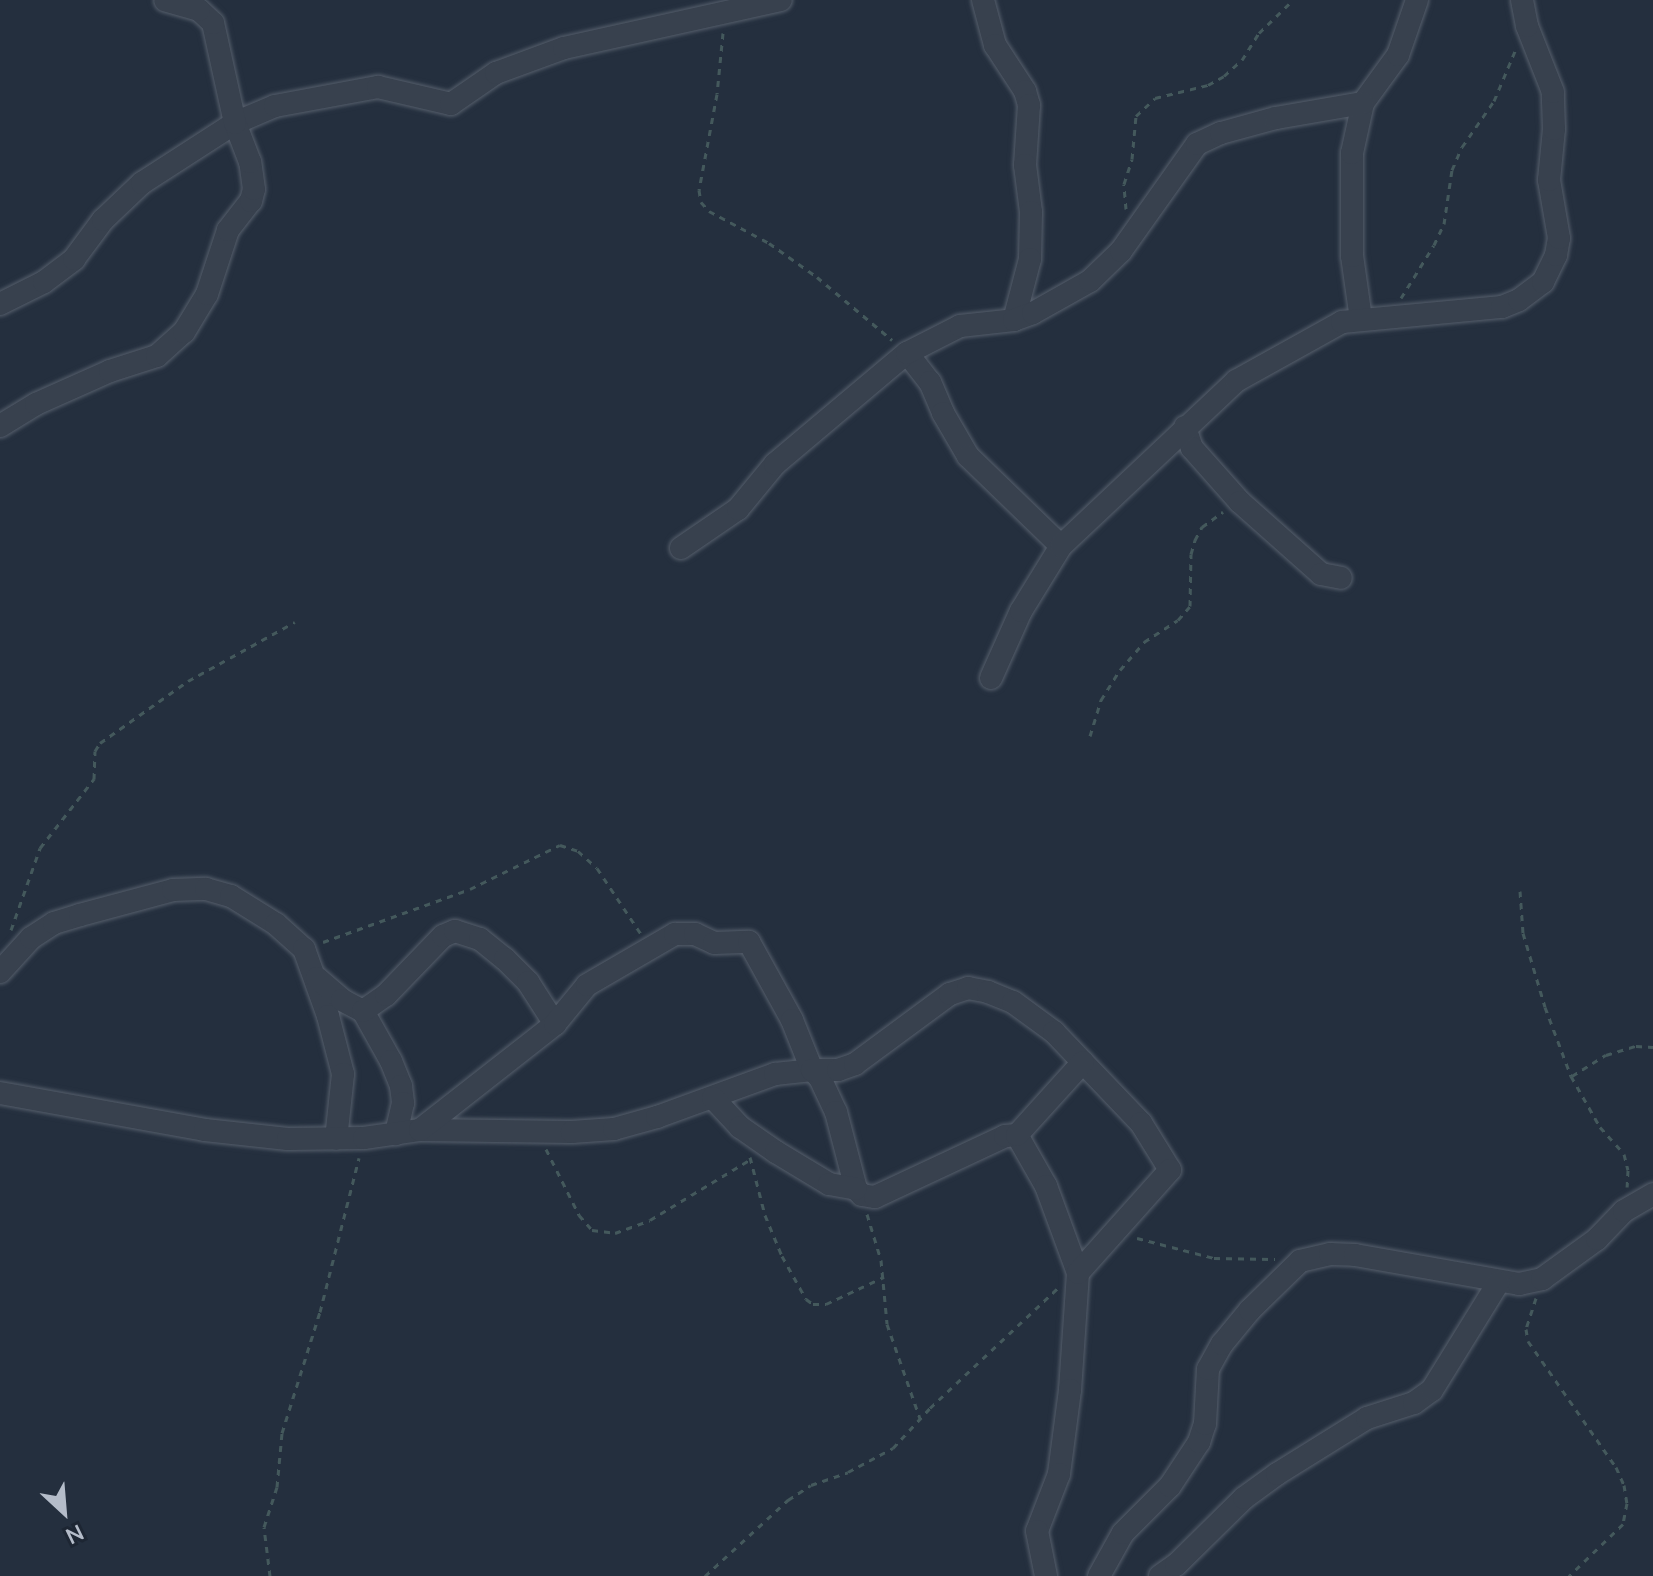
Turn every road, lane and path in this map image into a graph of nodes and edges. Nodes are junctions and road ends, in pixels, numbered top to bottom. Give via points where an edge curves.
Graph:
1 (165, 0) edge
2 (781, 0) edge
3 (983, 0) edge
4 (1293, 0) edge
5 (1417, 0) edge
6 (1522, 0) edge
7 (725, 11) junction
8 (1527, 26) junction
9 (1363, 103) junction
10 (235, 123) junction
11 (1133, 232) junction
12 (0, 304) edge
13 (1391, 318) junction
14 (1361, 319) junction
15 (1014, 320) junction
16 (907, 353) junction
17 (0, 426) edge
18 (1185, 427) junction
19 (1240, 502) junction
20 (1061, 546) junction
21 (681, 548) dead end
22 (1341, 578) dead end
23 (295, 622) dead end
24 (991, 678) dead end
25 (1090, 736) dead end
26 (1520, 891) dead end
27 (9, 937) dead end
28 (649, 948) junction
29 (304, 949) junction
30 (0, 972) edge
31 (316, 977) junction
32 (363, 1011) junction
33 (555, 1024) junction
34 (1653, 1047) edge
35 (1083, 1062) junction
36 (812, 1070) junction
37 (1571, 1076) junction
38 (0, 1093) edge
39 (713, 1098) junction
40 (740, 1127) junction
41 (420, 1130) junction
42 (536, 1132) junction
43 (396, 1134) junction
44 (1017, 1135) junction
45 (364, 1138) junction
46 (336, 1139) junction
47 (751, 1159) junction
48 (859, 1192) junction
49 (1653, 1194) edge
50 (1624, 1211) junction
51 (1110, 1233) junction
52 (1300, 1261) junction
53 (1078, 1273) junction
54 (1549, 1274) junction
55 (884, 1277) junction
56 (1498, 1283) junction
57 (920, 1419) junction
58 (270, 1576) edge
59 (705, 1576) edge
60 (1046, 1576) edge
61 (1099, 1576) edge
62 (1160, 1576) edge
63 (1569, 1576) edge

1 - 10 street via 199,10 213,23
2 - 7 street
3 - 15 street via 995,45 1029,105 1025,165 1030,259
4 - 11 path via 1224,76 1155,98 1136,116 1124,184
5 - 9 street via 1398,55
6 - 8 street
7 - 10 street via 564,48 496,73 451,104 378,87 275,106
7 - 16 path via 701,202 817,277
8 - 13 path via 1494,101 1452,170 1444,224
8 - 13 street via 1553,92 1549,180 1559,238 1550,270 1532,292 1502,307
9 - 11 street via 1208,137 1190,152
9 - 14 street via 1352,153 1351,197
10 - 12 street via 142,183 103,220 74,259 44,282
10 - 17 street via 254,189 228,230 207,294 184,332 157,356 61,393
11 - 15 street via 1112,262 1090,281
13 - 14 street
14 - 18 street via 1322,330 1261,365
15 - 16 street via 960,326
16 - 20 street via 930,382 968,456
16 - 21 street via 775,464 738,509
18 - 19 street via 1192,448
18 - 20 street
19 - 22 street via 1321,574
19 - 25 path via 1202,527 1191,554 1190,606 1144,642 1120,670 1101,700
20 - 24 street via 1037,579
23 - 27 path via 188,681 100,743 94,779 40,848
26 - 37 path via 1523,933
28 - 29 path via 597,868 578,851 560,845 470,889
28 - 33 street via 587,985
28 - 36 street via 686,932 714,943 749,942 792,1020
29 - 30 street via 231,896 206,889 173,890 54,923 31,938
29 - 31 street
31 - 32 street
31 - 46 street via 343,1074
32 - 33 street via 386,995 443,936 455,931 480,939 505,959 528,982
32 - 43 street via 401,1086
33 - 41 street
34 - 37 path via 1606,1055
35 - 36 street via 1037,1017 1013,1002 968,988 950,994 855,1064
35 - 44 street
35 - 51 street via 1141,1123 1170,1170
36 - 39 street via 775,1074
36 - 48 street via 836,1112
37 - 50 path via 1600,1127 1624,1154
38 - 46 street via 205,1130
39 - 40 street
39 - 42 street via 614,1129
40 - 47 path
40 - 48 street via 811,1175
41 - 42 street
41 - 43 street
42 - 47 path via 579,1215 592,1230 615,1233 650,1220
43 - 45 street
44 - 48 street via 892,1191 875,1197
44 - 53 street via 1046,1186
45 - 46 street
45 - 58 path via 324,1298 282,1433 277,1487 264,1527
47 - 55 path via 765,1215 806,1299 826,1304
48 - 55 path
49 - 50 street
50 - 54 street via 1597,1239
51 - 52 path via 1214,1258
51 - 53 street
52 - 56 street via 1355,1255
52 - 61 street via 1222,1344 1208,1369 1199,1442 1170,1486 1123,1533
53 - 57 path
53 - 60 street via 1059,1474 1037,1531
54 - 56 street via 1519,1284
54 - 63 path via 1526,1329 1528,1341 1616,1467 1627,1503 1623,1524
55 - 57 path via 887,1324
56 - 62 street via 1432,1390 1414,1403 1367,1418 1277,1474
57 - 59 path via 893,1448 788,1500

